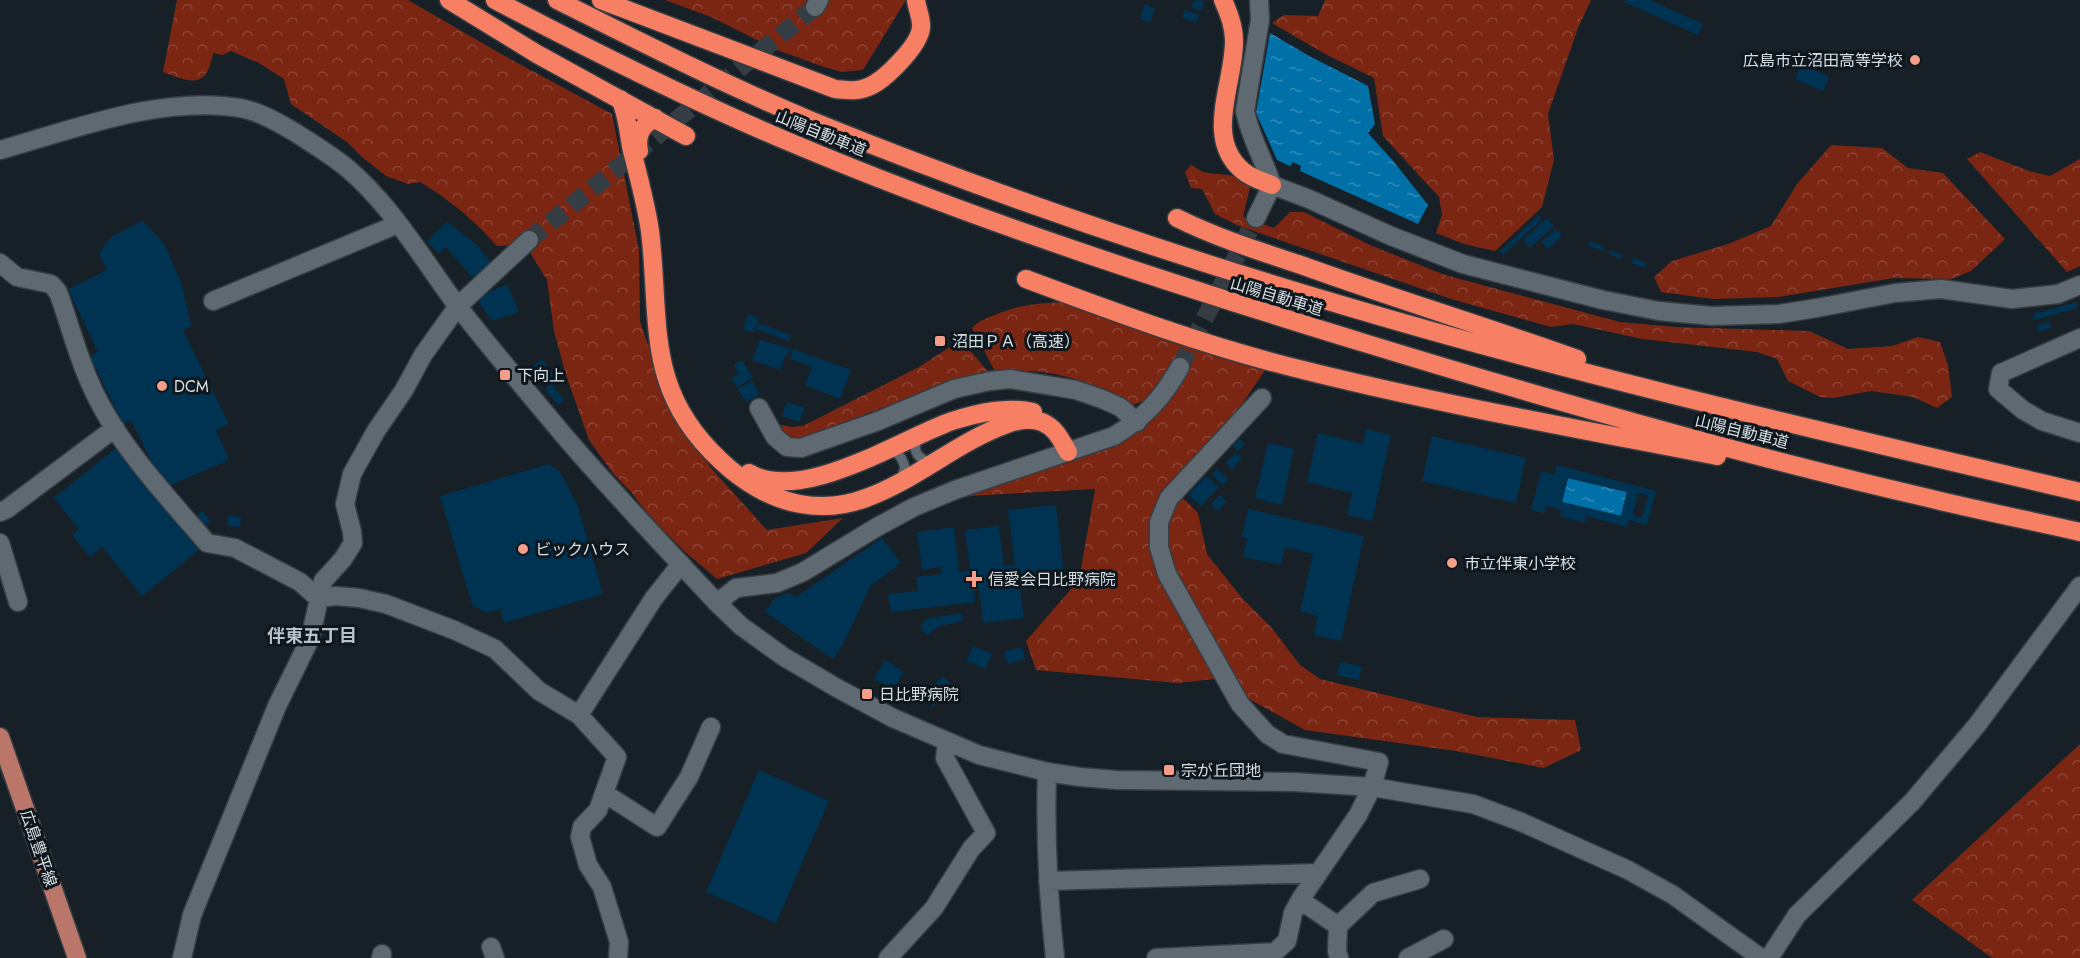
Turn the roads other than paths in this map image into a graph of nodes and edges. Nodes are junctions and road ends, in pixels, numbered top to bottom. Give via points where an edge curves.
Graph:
1 (449, 0) edge
2 (495, 0) edge
3 (557, 0) edge
4 (601, 0) edge
5 (916, 0) edge
6 (1223, 0) edge
7 (1233, 0) edge
8 (1259, 0) edge
9 (620, 99) junction
10 (656, 118) junction
11 (686, 136) dead end
12 (0, 150) edge
13 (1272, 185) junction
14 (1177, 218) dead end
15 (1256, 218) tunnel mouth
16 (398, 224) junction
17 (529, 240) tunnel mouth
18 (0, 263) edge
19 (1026, 279) dead end
20 (2080, 285) edge
21 (213, 300) dead end
22 (458, 306) junction
23 (2080, 338) edge
24 (1180, 367) tunnel mouth
25 (1262, 398) dead end
26 (1695, 400) junction
27 (759, 408) dead end
28 (1137, 422) junction
29 (115, 428) junction
30 (921, 433) junction
31 (2080, 433) edge
32 (882, 450) junction
33 (1068, 452) junction
34 (936, 462) junction
35 (899, 483) junction
36 (2080, 492) edge
37 (1922, 497) junction
38 (0, 512) edge
39 (2080, 532) edge
40 (0, 543) edge
41 (681, 564) junction
42 (2080, 586) edge
43 (318, 598) junction
44 (18, 602) dead end
45 (717, 603) junction
46 (579, 715) junction
47 (711, 727) dead end
48 (0, 737) edge
49 (947, 742) junction
50 (1047, 772) junction
51 (1372, 788) junction
52 (604, 793) junction
53 (1318, 873) junction
54 (1420, 879) dead end
55 (1048, 881) junction
56 (1300, 900) junction
57 (1338, 926) junction
58 (1444, 939) dead end
59 (77, 958) edge
60 (182, 958) edge
61 (618, 958) edge
62 (888, 958) edge
63 (1055, 958) edge
64 (1156, 958) edge
65 (1339, 958) edge
66 (1408, 958) edge
67 (1761, 958) edge
68 (1769, 958) edge

1 - 9 highway
2 - 37 highway, 山陽自動車道 via 607,59 797,145 1061,246 1444,367 1680,435
3 - 26 highway, 山陽自動車道 via 809,119 1077,221 1346,306
4 - 5 highway via 835,89 850,91 879,82 912,47 921,28
6 - 13 highway via 1232,23 1234,43 1222,125 1225,146 1242,170
7 - 13 highway via 1241,34 1229,135 1242,164
8 - 13 street via 1260,20 1245,111
9 - 10 highway
9 - 35 highway via 650,229 658,348 681,413 715,456 740,476 767,493 797,503 839,505
10 - 11 highway
10 - 32 highway via 645,123 638,143 656,232 665,346 673,379 687,411 724,455 764,480 807,480
12 - 16 street via 156,109 212,105 242,109 271,118 347,168
13 - 15 street
13 - 20 street via 1463,264 1659,311 1712,316 1779,314 1895,293 1941,290 2012,299 2058,294
14 - 26 highway via 1324,274
16 - 21 street
16 - 22 street
17 - 22 street
18 - 29 street via 17,278 51,284 58,292 90,383
19 - 37 highway via 1138,320 1302,370
22 - 41 street via 562,433
22 - 43 street via 423,355 352,474 345,504 353,543 323,581
23 - 31 street via 2001,373 1998,389 2023,410
24 - 28 street via 1168,389
25 - 51 street via 1169,498 1159,522 1159,547 1167,574 1240,704 1283,744 1379,762
26 - 36 highway, 山陽自動車道
27 - 28 street via 775,437 787,447 801,448 954,389 1010,379 1093,396 1120,407
28 - 33 street via 1114,436
29 - 38 street
29 - 43 street via 207,543 235,548 300,582
30 - 32 highway
30 - 33 highway via 968,416 1027,411 1048,418
30 - 34 lane via 914,448 916,454 921,460
32 - 35 lane via 902,457 905,469
33 - 34 highway via 1050,426 1022,420 997,428
33 - 45 street via 914,507 803,572 777,583 736,588
34 - 35 highway
37 - 39 highway, 山陽自動車道
40 - 44 street
41 - 45 street
41 - 46 street via 654,598
42 - 68 street via 1977,725 1912,802 1797,915
43 - 46 street via 348,597 386,604 454,630 495,649 539,691
43 - 60 street via 310,639 277,706 192,915
45 - 49 street via 784,657 893,718
46 - 52 street via 617,757
47 - 52 street via 689,777 657,827
48 - 59 main road, 広島豊平線
49 - 50 street via 979,755
49 - 62 street via 945,758 986,833 971,849 934,908
50 - 51 street via 1117,780 1294,782
50 - 55 street
51 - 53 street
51 - 67 street via 1473,804 1521,822 1620,866 1673,895
52 - 61 street via 598,810 582,827 580,837 588,865 602,887 619,942
53 - 55 street
53 - 56 street
54 - 57 street via 1373,893
55 - 63 street
56 - 57 street
56 - 64 street via 1287,941 1275,952
57 - 65 street
58 - 66 street

